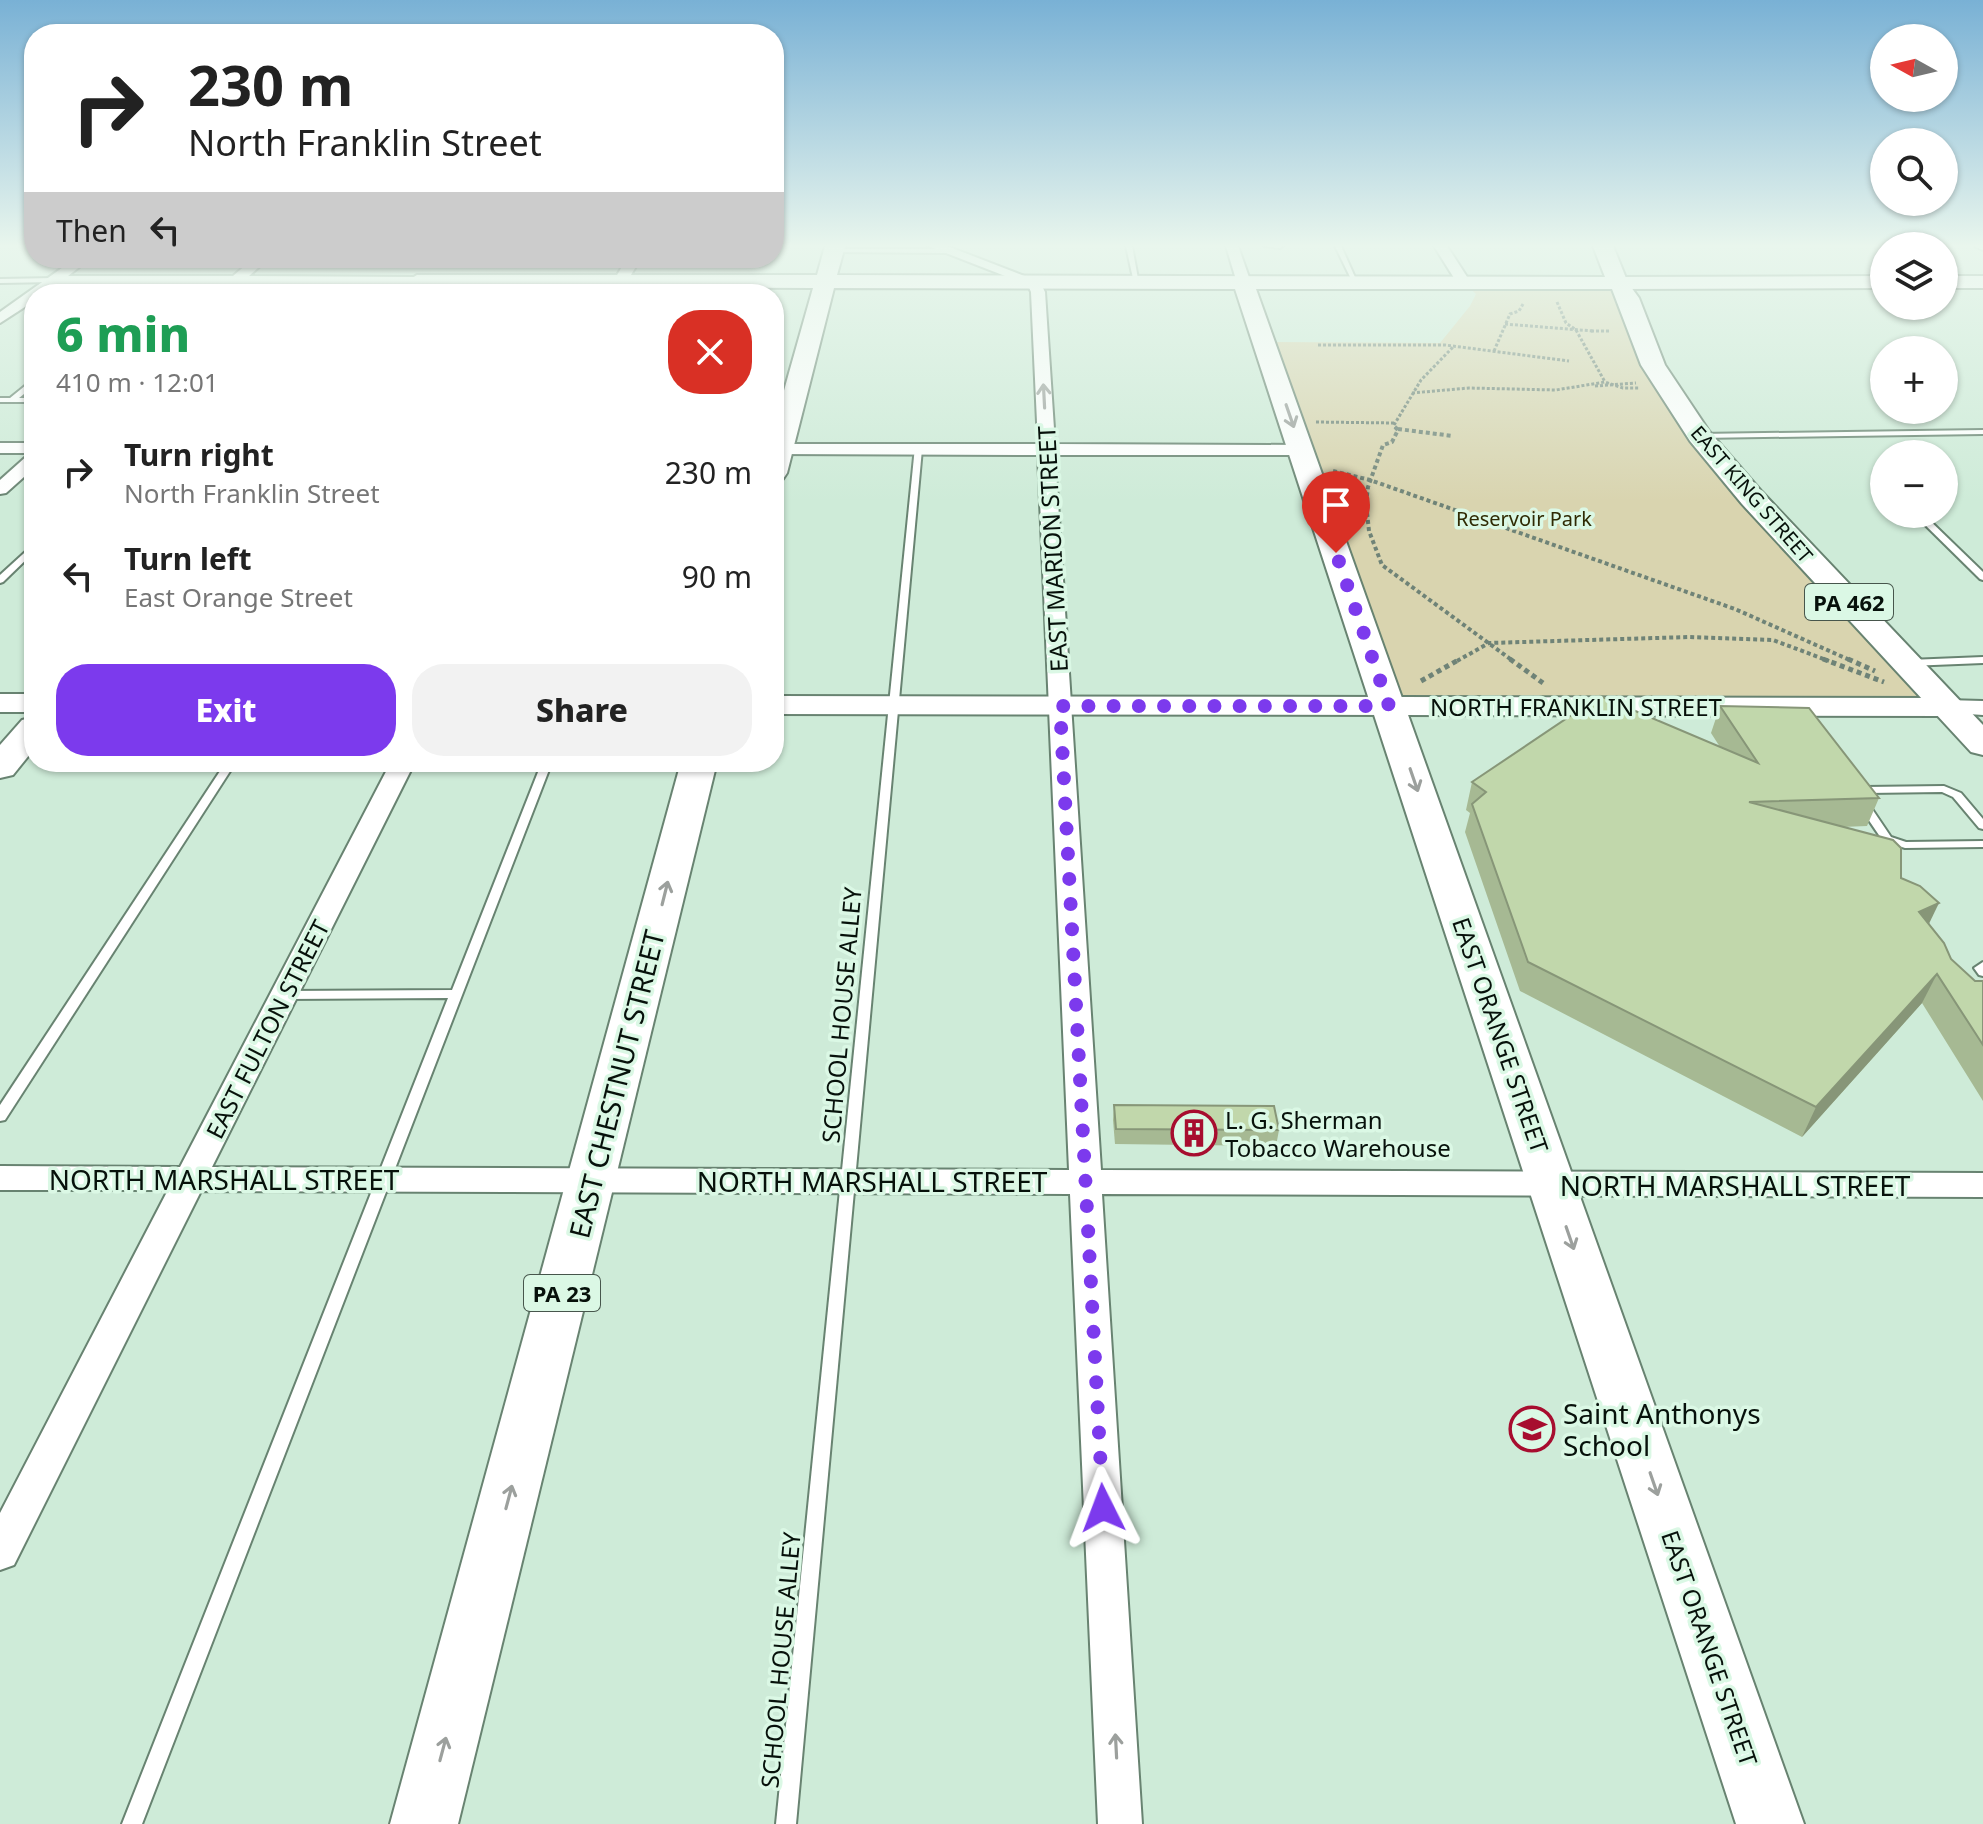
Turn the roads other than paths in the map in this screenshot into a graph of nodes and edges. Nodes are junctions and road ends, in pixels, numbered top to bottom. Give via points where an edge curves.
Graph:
1 (809, 331) edge
2 (1040, 331) edge
3 (1261, 331) edge
4 (1639, 331) edge
5 (24, 391) edge
6 (0, 400) edge
7 (12, 400) junction
8 (24, 400) edge
9 (784, 406) edge
10 (1983, 432) edge
11 (1699, 436) junction
12 (0, 448) edge
13 (24, 448) edge
14 (784, 449) edge
15 (918, 449) junction
16 (1047, 449) junction
17 (1301, 450) junction
18 (24, 468) edge
19 (0, 489) edge
20 (1932, 528) edge
21 (24, 557) edge
22 (1983, 577) edge
23 (0, 580) edge
24 (1983, 660) edge
25 (1893, 675) junction
26 (1402, 695) junction
27 (0, 703) edge
28 (24, 703) edge
29 (784, 705) edge
30 (893, 705) junction
31 (1060, 706) junction
32 (1946, 707) junction
33 (1983, 708) edge
34 (24, 739) edge
35 (1983, 745) edge
36 (0, 767) edge
37 (224, 772) edge
38 (398, 772) edge
39 (543, 772) edge
40 (696, 772) edge
41 (1983, 826) edge
42 (1983, 844) edge
43 (1983, 966) edge
44 (1983, 972) edge
45 (457, 994) junction
46 (285, 995) junction
47 (0, 1116) edge
48 (0, 1178) edge
49 (190, 1179) junction
50 (384, 1180) junction
51 (591, 1180) junction
52 (847, 1181) junction
53 (1086, 1182) junction
54 (1551, 1184) junction
55 (1983, 1185) edge
56 (0, 1552) edge
57 (132, 1824) edge
58 (424, 1824) edge
59 (786, 1824) edge
60 (1120, 1824) edge
61 (1770, 1824) edge

1 - 9 main road
16 -> 2 street, EAST MARION STREET
3 -> 17 main road, EAST ORANGE STREET
4 - 11 main road, EAST KING STREET / PA 462 via 1665,386
5 - 7 lane
6 - 7 lane
7 - 8 lane
10 - 11 lane
11 - 25 main road, EAST KING STREET / PA 462
12 - 13 street
14 - 15 street
15 - 16 street
15 - 30 lane, SCHOOL HOUSE ALLEY
16 - 17 street
16 - 31 street, EAST MARION STREET
17 - 26 main road, EAST ORANGE STREET
18 - 19 street
20 - 22 lane
21 - 23 lane
24 - 25 lane
25 - 32 main road, EAST KING STREET / PA 462
26 - 31 main road, NORTH FRANKLIN STREET
26 - 32 main road, NORTH FRANKLIN STREET
26 -> 54 main road, EAST ORANGE STREET
27 - 28 main road
29 - 30 main road, NORTH FRANKLIN STREET
30 - 31 main road, NORTH FRANKLIN STREET
30 - 52 lane, SCHOOL HOUSE ALLEY
31 - 53 street, EAST MARION STREET
32 - 33 street
32 - 35 main road, EAST KING STREET / PA 462
34 - 36 main road
37 - 47 lane
38 - 46 street, EAST FULTON STREET
39 - 45 lane
51 -> 40 main road, EAST CHESTNUT STREET / PA 23
41 - 42 lane via 1957,795 1944,789 1865,790 1858,797 1887,839 1905,845
43 - 44 lane
45 - 46 lane
45 - 50 lane
46 - 49 street, EAST FULTON STREET
48 - 49 street, NORTH MARSHALL STREET
49 - 50 street, NORTH MARSHALL STREET
49 - 56 street, EAST FULTON STREET
50 - 51 street, NORTH MARSHALL STREET
50 - 57 lane
51 - 52 street, NORTH MARSHALL STREET
58 -> 51 main road, EAST CHESTNUT STREET / PA 23
52 - 53 street, NORTH MARSHALL STREET
52 - 59 lane, SCHOOL HOUSE ALLEY
53 - 54 street, NORTH MARSHALL STREET
60 -> 53 street, EAST MARION STREET
54 - 55 street, NORTH MARSHALL STREET
54 -> 61 main road, EAST ORANGE STREET

